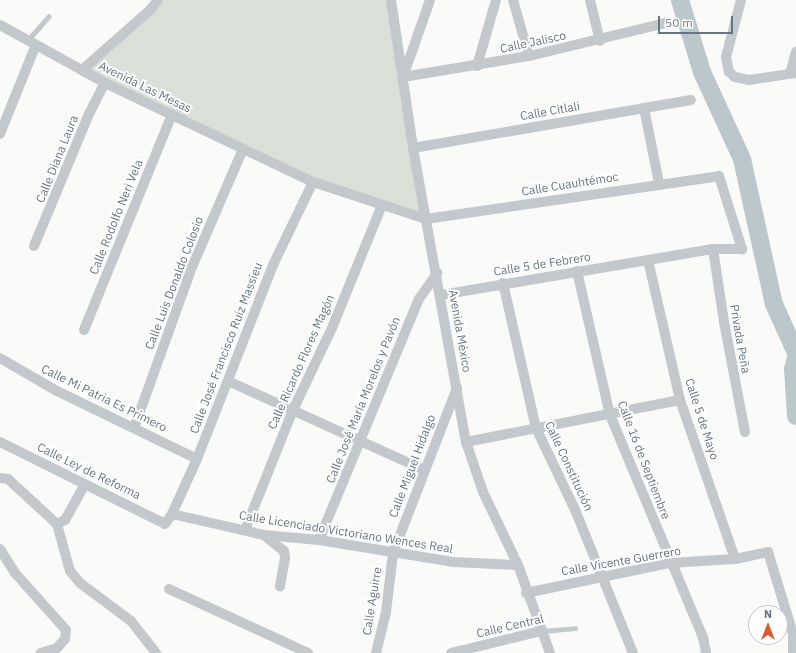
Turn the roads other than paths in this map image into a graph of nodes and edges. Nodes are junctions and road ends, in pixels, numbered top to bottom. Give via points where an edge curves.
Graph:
1 (158, 0) edge
2 (391, 0) edge
3 (430, 0) edge
4 (496, 0) edge
5 (514, 0) edge
6 (590, 0) edge
7 (741, 0) edge
8 (49, 16) dead end
9 (665, 23) dead end
10 (1, 28) edge
11 (600, 41) junction
12 (31, 44) junction
13 (796, 52) edge
14 (529, 56) junction
15 (477, 66) junction
16 (82, 70) junction
17 (793, 74) edge
18 (403, 77) junction
19 (105, 84) junction
20 (691, 100) dead end
21 (644, 108) junction
22 (172, 114) junction
23 (0, 134) edge
24 (413, 148) junction
25 (243, 150) junction
26 (719, 176) joint
27 (313, 182) junction
28 (659, 183) junction
29 (382, 205) junction
30 (426, 219) junction
31 (34, 246) dead end
32 (713, 249) junction
33 (648, 260) junction
34 (577, 271) junction
35 (437, 273) junction
36 (503, 283) junction
37 (440, 295) junction
38 (84, 330) dead end
39 (0, 358) edge
40 (228, 381) junction
41 (456, 388) junction
42 (680, 400) junction
43 (292, 410) junction
44 (610, 415) junction
45 (134, 428) junction
46 (536, 428) junction
47 (745, 432) dead end
48 (0, 442) edge
49 (360, 442) junction
50 (466, 442) junction
51 (197, 459) junction
52 (424, 470) junction
53 (0, 478) edge
54 (85, 484) junction
55 (172, 514) junction
56 (57, 524) junction
57 (165, 524) joint
58 (245, 530) junction
59 (264, 535) junction
60 (319, 540) junction
61 (0, 549) edge
62 (393, 553) junction
63 (735, 559) junction
64 (670, 563) junction
65 (518, 565) junction
66 (603, 577) junction
67 (280, 587) dead end
68 (169, 589) dead end
69 (526, 593) junction
70 (575, 628) dead end
71 (541, 631) junction
72 (41, 653) edge
73 (156, 653) edge
74 (308, 653) edge
75 (376, 653) edge
76 (451, 653) edge
77 (550, 653) edge
78 (633, 653) edge
79 (706, 653) edge
80 (793, 653) edge

1 - 16 street
2 - 18 street, Avenida México
3 - 18 street
4 - 15 street
5 - 14 street
6 - 11 street
7 - 17 street via 726,57 729,72 735,77 749,80
8 - 12 lane
9 - 11 street, Calle Jalisco
10 - 12 street, Avenida Las Mesas
11 - 14 street, Calle Jalisco
12 - 16 street, Avenida Las Mesas
12 - 23 street
13 - 17 street
14 - 15 street, Calle Jalisco
15 - 18 street, Calle Jalisco
16 - 19 street, Avenida Las Mesas
18 - 24 street, Avenida México
19 - 22 street, Avenida Las Mesas
19 - 31 street, Calle Diana Laura via 89,114
20 - 21 street, Calle Citlali
21 - 24 street, Calle Citlali
21 - 28 street
22 - 25 street, Avenida Las Mesas
22 - 38 street, Calle Rodolfo Neri Vela
24 - 30 street, Avenida México
25 - 27 street, Avenida Las Mesas
25 - 45 street, Calle Luis Donaldo Colosio via 192,266
26 - 28 street, Calle Cuauhtémoc
26 - 32 street, Calle 5 de Febrero via 742,249
27 - 29 street, Avenida Las Mesas
27 - 40 street, Calle José Francisco Ruiz Massieu via 273,265
28 - 30 street, Calle Cuauhtémoc
29 - 30 street
29 - 43 street, Calle Ricardo Flores Magón via 332,328
30 - 35 street, Avenida México
32 - 33 street, Calle 5 de Febrero
32 - 47 street, Privada Peña
33 - 34 street, Calle 5 de Febrero
33 - 42 street, Calle 5 de Mayo
34 - 36 street, Calle 5 de Febrero
34 - 44 street, Calle 16 de Septiembre
35 - 37 street, Avenida México
35 - 49 street, Calle José María Morelos y Pavón via 419,299
36 - 37 street, Calle 5 de Febrero
36 - 46 street, Calle Constitución
37 - 41 street, Avenida México
39 - 45 street, Calle Mi Patria Es Primero via 56,390
40 - 43 street
40 - 51 street, Calle José Francisco Ruiz Massieu
41 - 50 street, Avenida México
41 - 52 street, Calle Miguel Hidalgo
42 - 44 street
42 - 63 street, Calle 5 de Mayo
43 - 49 street
43 - 58 street, Calle Ricardo Flores Magón
44 - 46 street
44 - 64 street, Calle 16 de Septiembre
45 - 51 street, Calle Mi Patria Es Primero
46 - 50 street
46 - 66 street, Calle Constitución via 576,512
48 - 54 street, Calle Ley de Reforma
49 - 52 street
49 - 60 street, Calle José María Morelos y Pavón
50 - 65 street, Avenida México via 482,492
51 - 55 street, Calle José Francisco Ruiz Massieu
52 - 62 street, Calle Miguel Hidalgo
53 - 56 street via 8,479
54 - 56 street via 65,520
54 - 57 street, Calle Ley de Reforma via 90,484
55 - 57 street, Calle José Francisco Ruiz Massieu
55 - 58 street, Calle Licenciado Victoriano Wences Real
56 - 73 street via 70,571 80,583 131,621
58 - 59 street, Calle Licenciado Victoriano Wences Real
59 - 60 street, Calle Licenciado Victoriano Wences Real
59 - 67 street via 284,551
60 - 62 street, Calle Licenciado Victoriano Wences Real
61 - 72 street via 15,573 66,630 65,638 57,648
62 - 65 street, Calle Licenciado Victoriano Wences Real via 454,562
62 - 75 street, Calle Aguirre via 386,612
63 - 64 street, Calle Vicente Guerrero
63 - 80 street, Calle Vicente Guerrero via 768,552 793,634
64 - 66 street, Calle Vicente Guerrero
64 - 79 street, Calle 16 de Septiembre via 702,637
65 - 69 street, Avenida México
66 - 69 street, Calle Vicente Guerrero
66 - 78 street, Calle Constitución
68 - 74 street
69 - 71 street, Avenida México
70 - 71 lane, Calle Central
71 - 76 street, Calle Central
71 - 77 street, Avenida México

